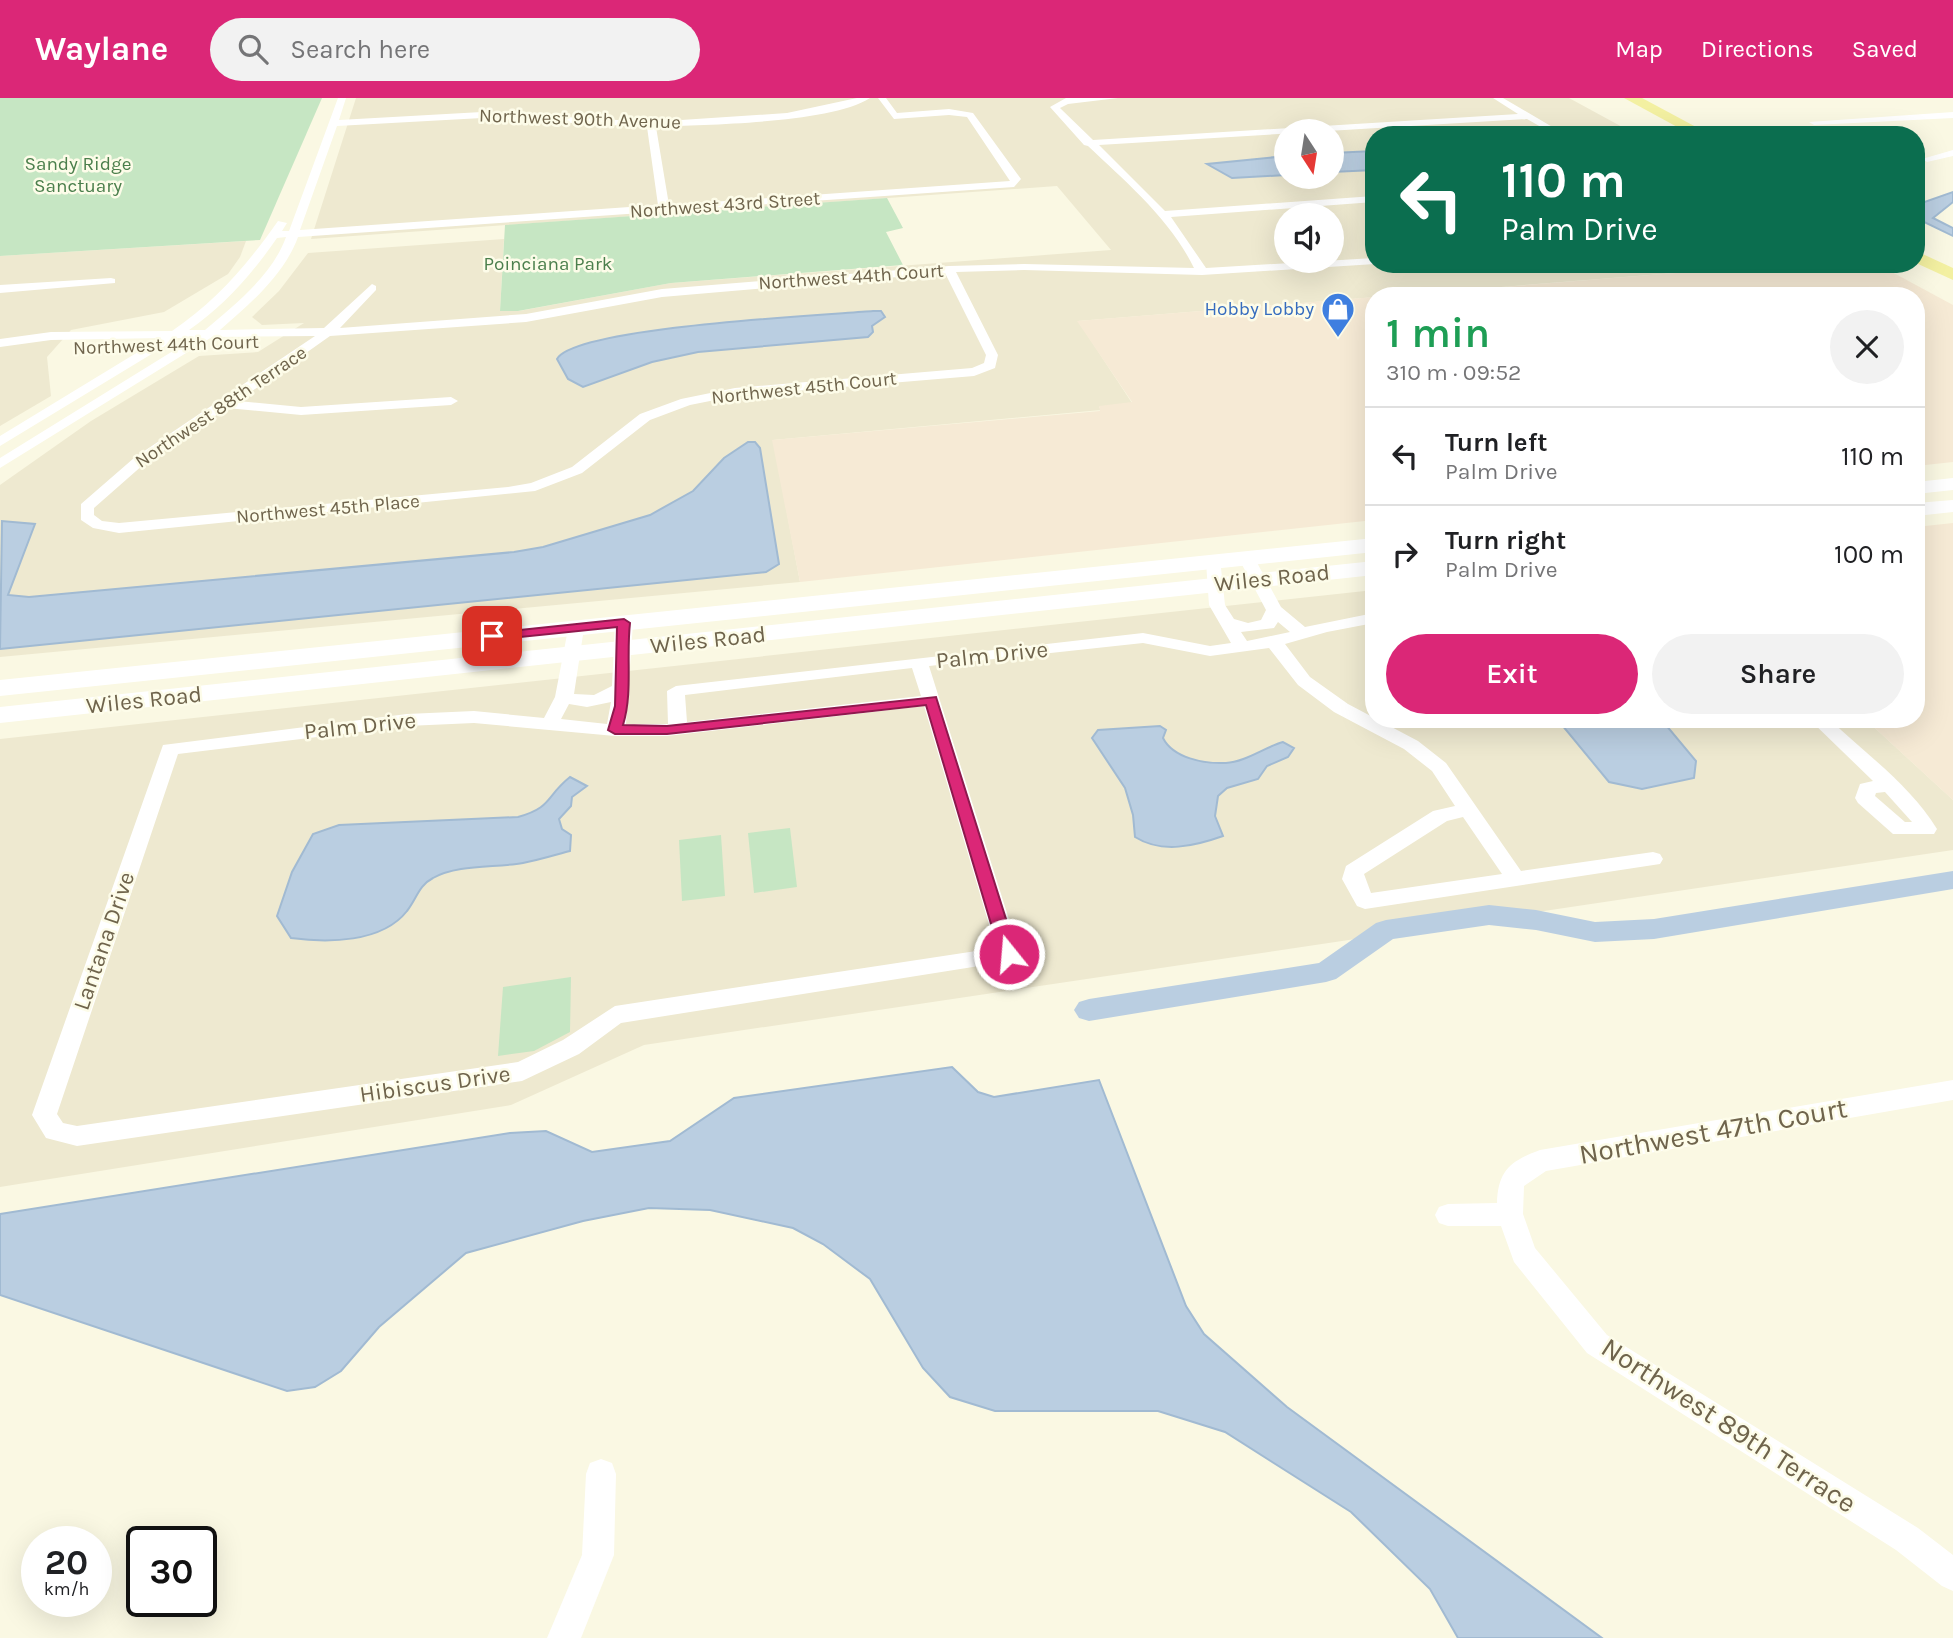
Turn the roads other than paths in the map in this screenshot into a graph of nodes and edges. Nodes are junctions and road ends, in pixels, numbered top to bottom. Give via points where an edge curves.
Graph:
1 (342, 98) edge
2 (866, 98) edge
3 (882, 98) edge
4 (1114, 98) edge
5 (1497, 98) edge
6 (1625, 101) edge
7 (1953, 114) edge
8 (1528, 116) junction
9 (1814, 122) dead end
10 (334, 123) junction
11 (651, 125) junction
12 (1546, 126) edge
13 (1665, 126) edge
14 (1684, 126) edge
15 (1087, 143) junction
16 (1953, 153) edge
17 (1927, 159) dead end
18 (317, 164) junction
19 (1365, 200) edge
20 (664, 209) junction
21 (1163, 214) junction
22 (295, 233) junction
23 (275, 235) junction
24 (1925, 248) edge
25 (1925, 260) edge
26 (1925, 261) edge
27 (1365, 262) edge
28 (1953, 265) edge
29 (949, 269) junction
30 (1202, 272) junction
31 (1953, 275) edge
32 (111, 281) dead end
33 (372, 288) dead end
34 (0, 289) edge
35 (332, 332) junction
36 (206, 335) junction
37 (175, 336) junction
38 (0, 345) edge
39 (156, 348) junction
40 (187, 348) junction
41 (450, 401) dead end
42 (226, 404) junction
43 (0, 442) edge
44 (0, 464) edge
45 (557, 480) joint
46 (1953, 484) edge
47 (1925, 487) edge
48 (1953, 506) edge
49 (1925, 509) edge
50 (98, 524) joint
51 (1365, 547) edge
52 (1365, 568) edge
53 (1252, 569) junction
54 (1215, 573) junction
55 (1274, 610) junction
56 (1365, 620) edge
57 (624, 623) junction
58 (1228, 623) junction
59 (575, 628) junction
60 (1303, 634) junction
61 (1274, 642) junction
62 (1242, 647) junction
63 (620, 650) junction
64 (573, 655) junction
65 (919, 663) junction
66 (0, 688) edge
67 (621, 688) junction
68 (564, 697) junction
69 (931, 700) junction
70 (0, 715) edge
71 (1365, 721) edge
72 (550, 723) junction
73 (1379, 728) edge
74 (1827, 728) edge
75 (678, 729) junction
76 (615, 730) junction
77 (170, 748) joint
78 (1886, 785) dead end
79 (1470, 809) junction
80 (1653, 859) dead end
81 (1517, 879) junction
82 (1953, 1090) edge
83 (55, 1131) joint
84 (1510, 1214) junction
85 (1448, 1215) dead end
86 (601, 1474) dead end
87 (1953, 1575) edge
88 (564, 1638) edge

1 - 10 street
2 - 11 street, Northwest 90th Avenue via 795,115
3 - 20 street, Northwest 43rd Street via 894,116 970,115 1016,179 1014,184
4 - 15 street via 1056,103 1054,107
5 - 8 street
6 - 13 main road
6 - 14 main road
7 - 9 street
8 - 12 street
8 - 15 street
10 - 11 street, Northwest 90th Avenue via 482,115
10 - 18 street
11 - 20 street
15 - 21 street
16 - 17 street
18 - 22 street
18 - 23 street
19 - 21 street
20 - 22 street, Northwest 43rd Street
21 - 30 street via 1194,250
22 - 23 street, Northwest 43rd Street
22 - 36 street via 257,292
23 - 37 street via 231,292
24 - 28 main road
25 - 28 main road
26 - 31 main road
27 - 30 street, Northwest 44th Court
29 - 30 street, Northwest 44th Court
29 - 35 street, Northwest 44th Court via 674,292 526,318
29 - 45 street, Northwest 45th Court via 992,355 990,365 974,372 735,392 686,402 645,417 593,460
32 - 34 street
33 - 35 street, Northwest 88th Terrace
35 - 36 street, Northwest 44th Court
35 - 40 street, Northwest 44th Court via 299,340
35 - 42 street, Northwest 88th Terrace
36 - 37 street, Northwest 44th Court
36 - 40 street
37 - 38 street, Northwest 44th Court via 61,336
37 - 39 street
38 - 39 street, Northwest 44th Court
39 - 40 street, Northwest 44th Court
39 - 43 street
40 - 44 street
41 - 42 street via 301,411
42 - 50 street, Northwest 88th Terrace via 170,438 96,494 86,507 86,517
45 - 50 street, Northwest 45th Place via 495,493 119,528
46 - 47 main road
48 - 49 main road
51 - 53 main road, Wiles Road
52 - 53 main road, Wiles Road
53 - 54 main road, Wiles Road
53 - 55 street
54 - 57 main road, Wiles Road
54 - 58 street via 1217,605
54 - 63 main road, Wiles Road
55 - 58 street via 1268,624 1259,627
55 - 60 street
56 - 60 street, Palm Drive
57 - 59 main road, Wiles Road
57 - 63 street
58 - 62 street
59 - 64 street
59 - 66 main road, Wiles Road
60 - 61 street, Palm Drive
61 - 62 street, Palm Drive
61 - 71 street via 1304,681
62 - 65 street, Palm Drive via 1197,650 1143,638
63 - 64 main road, Wiles Road
63 - 67 street
64 - 68 street
64 - 70 main road, Wiles Road
65 - 69 street, Palm Drive
65 - 75 street via 676,691
67 - 68 street via 599,701
67 - 76 street via 622,706
68 - 72 street
69 - 75 street, Palm Drive
69 - 83 street, Hibiscus Drive via 1009,954 615,1015 571,1047 522,1071 77,1136
72 - 76 street, Palm Drive
72 - 77 street, Palm Drive via 474,717 407,720
73 - 79 street via 1439,767
74 - 78 street
75 - 76 street, Palm Drive
77 - 83 street, Lantana Drive via 44,1115
79 - 81 street
79 - 81 street via 1440,816 1353,871 1365,901
80 - 81 street
82 - 84 street, Northwest 47th Court via 1540,1161 1511,1181
84 - 85 street
84 - 87 street, Northwest 89th Terrace via 1524,1254 1597,1344 1907,1539
86 - 88 street via 598,1555

